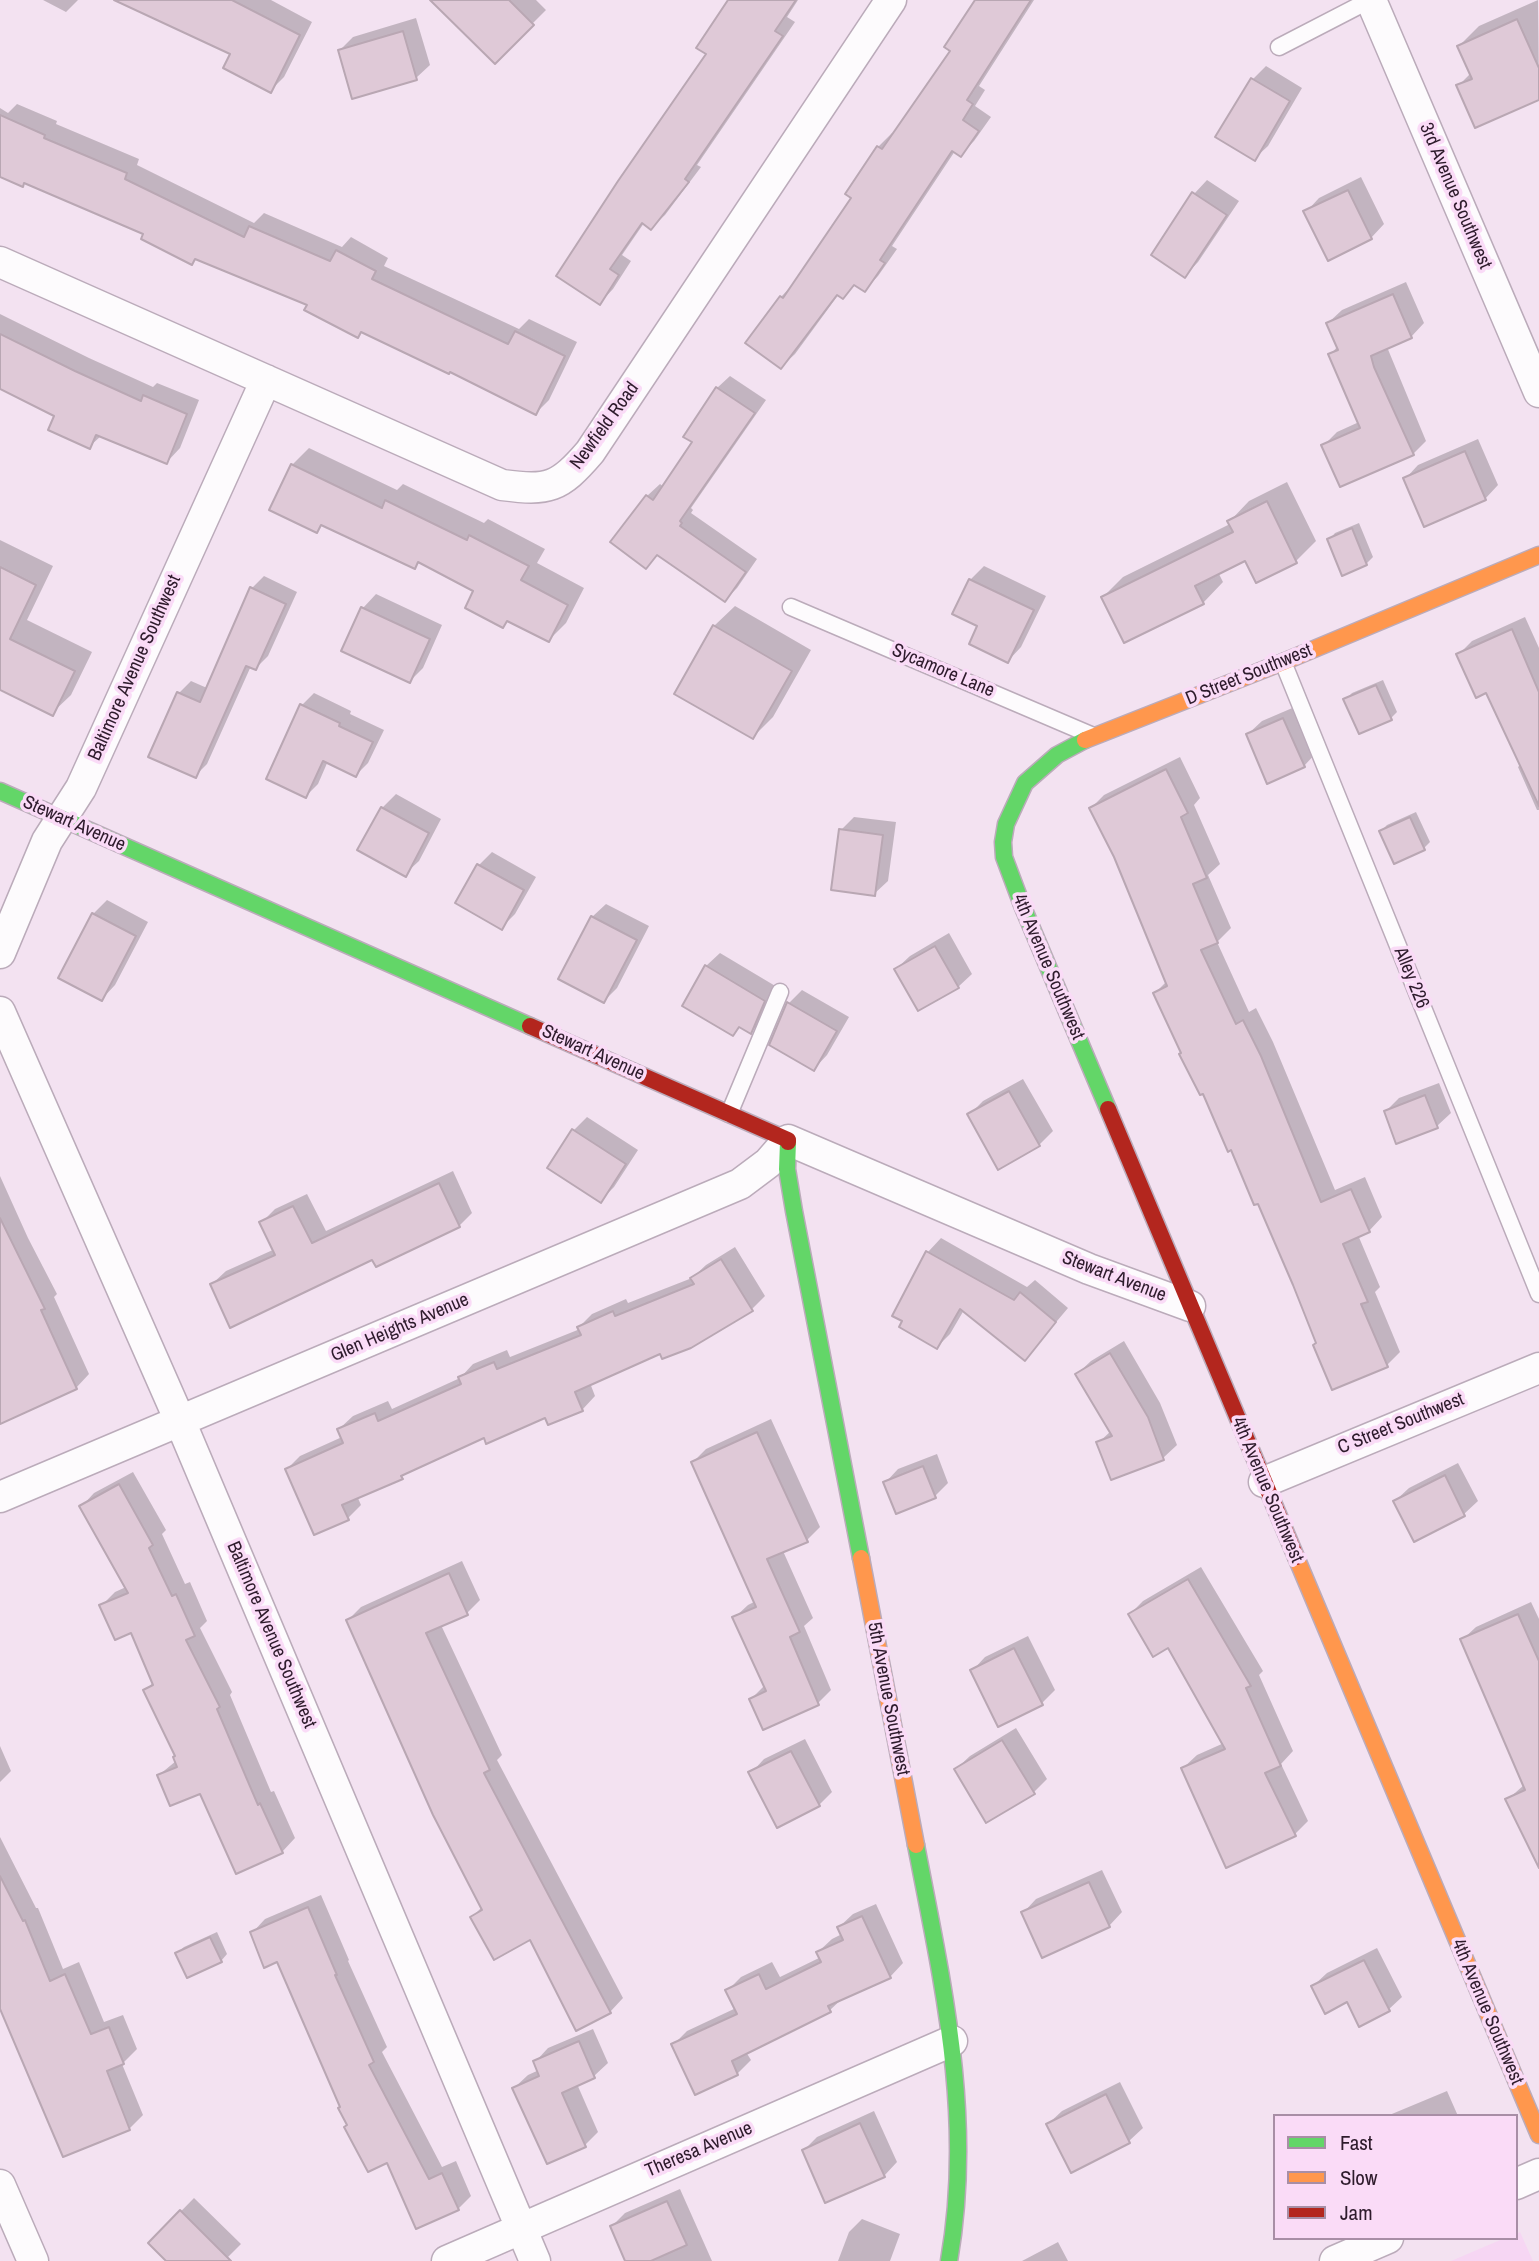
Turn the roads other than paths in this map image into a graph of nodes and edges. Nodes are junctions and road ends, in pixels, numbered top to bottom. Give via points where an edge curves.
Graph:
1 (891, 0) edge
2 (1370, 0) edge
3 (1279, 47) dead end
4 (0, 262) edge
5 (266, 380) junction
6 (1539, 392) edge
7 (1539, 555) edge
8 (791, 607) dead end
9 (1283, 662) junction
10 (1094, 736) junction
11 (0, 791) edge
12 (62, 818) junction
13 (1003, 842) joint
14 (0, 953) edge
15 (780, 992) dead end
16 (0, 1012) edge
17 (729, 1114) junction
18 (788, 1140) junction
19 (1539, 1294) edge
20 (1190, 1306) junction
21 (1539, 1368) edge
22 (180, 1421) junction
23 (1264, 1482) junction
24 (0, 1497) edge
25 (952, 2041) junction
26 (1539, 2136) edge
27 (1539, 2175) edge
28 (1518, 2183) edge
29 (0, 2185) edge
30 (521, 2227) junction
31 (1383, 2240) edge
32 (33, 2261) edge
33 (447, 2261) edge
34 (535, 2261) edge
35 (949, 2261) edge
36 (1335, 2261) edge

1 - 5 street, Newfield Road via 590,452 572,473 552,486 502,485
2 - 3 lane
2 - 6 street, 3rd Avenue Southwest
4 - 5 street, Newfield Road
5 - 12 street, Baltimore Avenue Southwest via 81,788
7 - 9 street, D Street Southwest
8 - 10 lane, Sycamore Lane
9 - 10 street, D Street Southwest
9 - 19 lane, Alley 226
10 - 13 street, D Street Southwest via 1057,755 1026,783 1006,824
11 - 12 street, Stewart Avenue
12 - 14 street, Baltimore Avenue Southwest via 47,841
12 - 17 street, Stewart Avenue
13 - 20 street, 4th Avenue Southwest via 1017,895
15 - 17 lane
16 - 22 street, Baltimore Avenue Southwest
17 - 18 street, Stewart Avenue
18 - 20 street, Stewart Avenue via 1089,1269
18 - 22 street, Glen Heights Avenue via 740,1184
18 - 25 street, 5th Avenue Southwest via 787,1170 794,1211
20 - 23 street, 4th Avenue Southwest
21 - 23 street, C Street Southwest
22 - 24 street, Glen Heights Avenue
22 - 30 street, Baltimore Avenue Southwest
23 - 26 street, 4th Avenue Southwest
25 - 30 street, Theresa Avenue
25 - 35 street, 5th Avenue Southwest via 961,2156
27 - 28 street
29 - 32 street
30 - 33 street, Theresa Avenue
30 - 34 street, Baltimore Avenue Southwest
31 - 36 street

